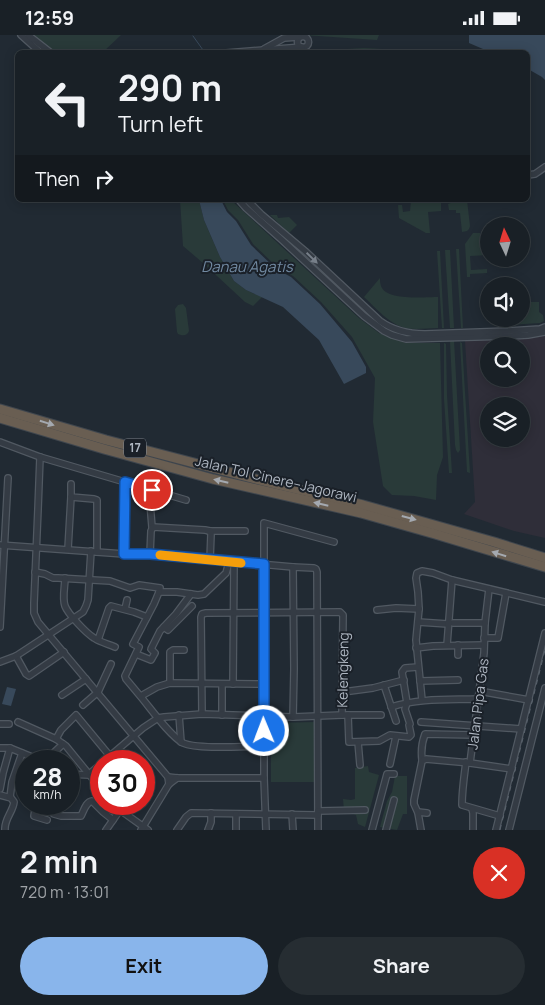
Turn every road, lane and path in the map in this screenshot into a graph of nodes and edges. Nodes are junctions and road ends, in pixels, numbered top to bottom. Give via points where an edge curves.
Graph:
1 (21, 35) edge
2 (28, 35) edge
3 (300, 36) edge
4 (306, 49) edge
5 (37, 50) edge
6 (47, 50) edge
7 (263, 50) joint
8 (545, 167) edge
9 (530, 175) edge
10 (241, 202) edge
11 (249, 202) edge
12 (274, 228) junction
13 (545, 327) edge
14 (545, 332) edge
15 (467, 335) junction
16 (0, 409) edge
17 (0, 418) edge
18 (0, 442) edge
19 (40, 457) junction
20 (8, 478) dead end
21 (125, 482) junction
22 (72, 484) dead end
23 (71, 497) junction
24 (186, 500) dead end
25 (150, 503) dead end
26 (3, 516) edge
27 (152, 527) junction
28 (209, 531) junction
29 (245, 531) dead end
30 (334, 542) dead end
31 (3, 545) edge
32 (36, 548) junction
33 (68, 549) junction
34 (94, 551) junction
35 (124, 554) junction
36 (150, 554) junction
37 (545, 558) edge
38 (210, 559) junction
39 (231, 562) junction
40 (2, 563) edge
41 (264, 564) junction
42 (292, 567) junction
43 (545, 567) edge
44 (35, 572) junction
45 (65, 578) junction
46 (89, 580) junction
47 (452, 580) junction
48 (1, 587) edge
49 (489, 589) junction
50 (159, 591) junction
51 (506, 593) junction
52 (191, 595) junction
53 (127, 600) dead end
54 (185, 602) junction
55 (545, 602) edge
56 (192, 606) junction
57 (125, 609) junction
58 (419, 609) junction
59 (377, 610) dead end
60 (1, 611) edge
61 (232, 612) junction
62 (318, 612) junction
63 (264, 613) junction
64 (292, 613) junction
65 (203, 614) junction
66 (147, 617) junction
67 (74, 619) junction
68 (418, 622) junction
69 (451, 623) junction
70 (484, 623) junction
71 (0, 627) edge
72 (164, 627) junction
73 (545, 633) edge
74 (49, 635) junction
75 (484, 638) junction
76 (98, 641) junction
77 (447, 645) junction
78 (458, 645) junction
79 (484, 645) junction
80 (116, 647) dead end
81 (416, 648) junction
82 (184, 650) dead end
83 (64, 652) junction
84 (136, 654) junction
85 (458, 655) dead end
86 (16, 656) junction
87 (0, 662) edge
88 (111, 664) dead end
89 (418, 667) junction
90 (86, 679) junction
91 (404, 680) junction
92 (458, 680) dead end
93 (420, 681) junction
94 (170, 683) junction
95 (201, 684) junction
96 (222, 684) junction
97 (232, 684) junction
98 (264, 684) junction
99 (384, 685) junction
100 (545, 688) edge
101 (479, 691) junction
102 (98, 692) junction
103 (343, 692) junction
104 (62, 695) dead end
105 (140, 696) junction
106 (478, 699) junction
107 (529, 700) junction
108 (422, 701) junction
109 (407, 703) junction
110 (83, 705) dead end
111 (391, 707) junction
112 (202, 714) junction
113 (179, 715) junction
114 (222, 715) junction
115 (345, 715) junction
116 (381, 715) dead end
117 (263, 716) junction
118 (293, 717) junction
119 (317, 717) junction
120 (158, 718) junction
121 (396, 721) dead end
122 (421, 722) dead end
123 (18, 723) dead end
124 (0, 724) edge
125 (9, 724) dead end
126 (475, 725) junction
127 (522, 729) junction
128 (474, 735) junction
129 (134, 736) junction
130 (396, 736) junction
131 (56, 739) junction
132 (181, 742) junction
133 (358, 742) junction
134 (63, 744) junction
135 (264, 746) junction
136 (0, 748) edge
137 (10, 749) junction
138 (57, 750) edge
139 (105, 750) edge
140 (121, 750) edge
141 (15, 751) edge
142 (422, 760) junction
143 (468, 763) junction
144 (390, 764) dead end
145 (360, 765) dead end
146 (512, 769) junction
147 (15, 772) edge
148 (394, 774) dead end
149 (80, 775) edge
150 (88, 775) joint
151 (168, 777) junction
152 (264, 777) junction
153 (177, 778) junction
154 (169, 784) junction
155 (0, 789) edge
156 (0, 795) edge
157 (10, 797) junction
158 (394, 800) dead end
159 (472, 809) junction
160 (365, 810) dead end
161 (418, 812) junction
162 (211, 813) junction
163 (318, 813) junction
164 (427, 813) dead end
165 (236, 814) junction
166 (264, 814) junction
167 (292, 814) junction
168 (34, 815) edge
169 (116, 815) edge
170 (126, 815) edge
171 (500, 816) junction
172 (113, 820) junction
173 (3, 825) edge
174 (144, 829) edge
175 (106, 830) edge
176 (177, 830) edge
177 (208, 830) edge
178 (236, 830) edge
179 (266, 830) edge
180 (293, 830) edge
181 (318, 830) edge
182 (372, 830) edge
183 (386, 830) edge
184 (421, 830) edge
185 (473, 830) edge
186 (496, 830) edge
187 (509, 830) edge

1 - 5 street
2 - 6 street
3 - 4 street via 299,46
3 - 4 street via 308,41
3 - 7 street via 284,38
4 - 7 street
8 - 9 street
10 - 12 street
11 - 12 street
12 - 15 street via 321,272 394,329 412,334
13 - 15 street
14 - 15 street
16 -> 37 highway, Jalan Tol Cinere–Jagorawi / 17 via 116,443 381,510
43 -> 17 highway, Jalan Tol Cinere–Jagorawi / 17 via 361,513 213,479
18 - 19 street
19 - 21 street
19 - 32 street
20 - 26 street
21 - 24 street
21 - 35 street
22 - 23 street
23 - 33 street
23 - 34 street via 97,500
25 - 27 street
26 - 31 street
27 - 28 street
27 - 36 street
28 - 29 street
28 - 38 street
30 - 41 street via 264,523
31 - 32 street
31 - 40 street
32 - 33 street
32 - 44 street
33 - 34 street
34 - 35 street
34 - 46 street
35 - 36 street
36 - 38 street
38 - 39 street
39 - 41 street
39 - 52 street via 226,573 206,592
39 - 61 street
40 - 48 street
41 - 42 street
41 - 63 street
42 - 62 street via 317,570
42 - 64 street
44 - 45 street
44 - 74 street via 34,613
45 - 46 street
45 - 67 street via 64,605
46 - 50 street via 110,581 130,588 140,585 159,588
46 - 67 street via 88,603
47 - 49 street
47 - 58 street via 433,573 418,573
47 - 69 street
48 - 60 street
49 - 51 street
49 - 70 street, Jalan Pipa Gas
50 - 52 street
50 - 66 street
51 - 55 street
51 - 75 street via 498,638
52 - 54 street
53 - 57 street
54 - 56 street
54 - 72 street
56 - 65 street
56 - 72 street via 168,630
57 - 66 street
57 - 76 street via 109,607
58 - 59 street via 396,607
58 - 68 street
60 - 71 street
61 - 63 street, Kelengkeng
61 - 65 street, Kelengkeng
61 - 97 street
62 - 64 street, Kelengkeng
62 - 103 street, Kelengkeng via 343,614
62 - 119 street
63 - 64 street, Kelengkeng
63 - 98 street
64 - 118 street
65 - 95 street
66 - 84 street via 133,645 139,647
67 - 74 street
67 - 76 street
68 - 69 street
68 - 81 street
69 - 70 street
69 - 77 street
70 - 75 street, Jalan Pipa Gas
72 - 84 street via 151,649 155,653 151,660
73 - 107 street
74 - 83 street
74 - 86 street
75 - 79 street, Jalan Pipa Gas
76 - 80 street
77 - 78 street
77 - 81 street
78 - 79 street
78 - 85 street
79 - 101 street, Jalan Pipa Gas
81 - 89 street
82 - 94 street via 171,651
83 - 86 street via 29,675
83 - 90 street
84 - 105 street via 125,677
86 - 87 street
88 - 102 street
89 - 91 street via 404,669
89 - 93 street
90 - 102 street
90 - 104 street
91 - 99 street
91 - 109 street
92 - 93 street
93 - 108 street
94 - 95 street
94 - 105 street
95 - 96 street
95 - 112 street
96 - 97 street
96 - 114 street
97 - 98 street
98 - 117 street
99 - 103 street
99 - 111 street
100 - 187 street
101 - 106 street, Jalan Pipa Gas
101 - 107 street
102 - 110 street
102 - 129 street
103 - 115 street, Kelengkeng
105 - 120 street
106 - 108 street
106 - 126 street, Jalan Pipa Gas
107 - 127 street
108 - 109 street
109 - 111 street
109 - 130 street via 405,709 411,735
111 - 121 street
112 - 113 street
112 - 114 street
113 - 120 street
113 - 132 street
114 - 117 street
115 - 116 street
115 - 119 street
115 - 133 street, Kelengkeng via 349,742
117 - 118 street
117 - 135 street
118 - 119 street
119 - 163 street
120 - 129 street
120 - 132 street
122 - 126 street
123 - 131 street
124 - 125 street
126 - 127 street
126 - 128 street, Jalan Pipa Gas
127 - 146 street
128 - 142 street via 425,735
128 - 143 street, Jalan Pipa Gas
129 - 140 street
129 - 151 street
130 - 133 street
130 - 144 street
131 - 134 street
131 - 139 street via 76,715
132 - 135 street via 202,746
133 - 145 street
134 - 138 street
134 - 150 street
135 - 152 street
136 - 137 street
137 - 141 street
137 - 155 street
142 - 143 street, Jalan Pipa Gas
142 - 161 street via 414,796
143 - 146 street
143 - 159 street via 462,805
146 - 171 street
147 - 157 street
148 - 182 street via 387,774
149 - 150 street
151 - 153 street
151 - 154 street
152 - 153 street
152 - 166 street
153 - 154 street
154 - 174 street
156 - 157 street
157 - 173 street via 13,806
158 - 183 street
159 - 171 street
159 - 185 street
160 - 163 street
161 - 164 street
161 - 184 street
162 - 165 street
162 - 176 street via 191,813
162 - 177 street
163 - 167 street
163 - 181 street
165 - 166 street
165 - 178 street
166 - 167 street
166 - 179 street
167 - 180 street
168 - 172 street via 81,815 92,801
169 - 172 street
170 - 174 street
171 - 186 street
172 - 175 street

